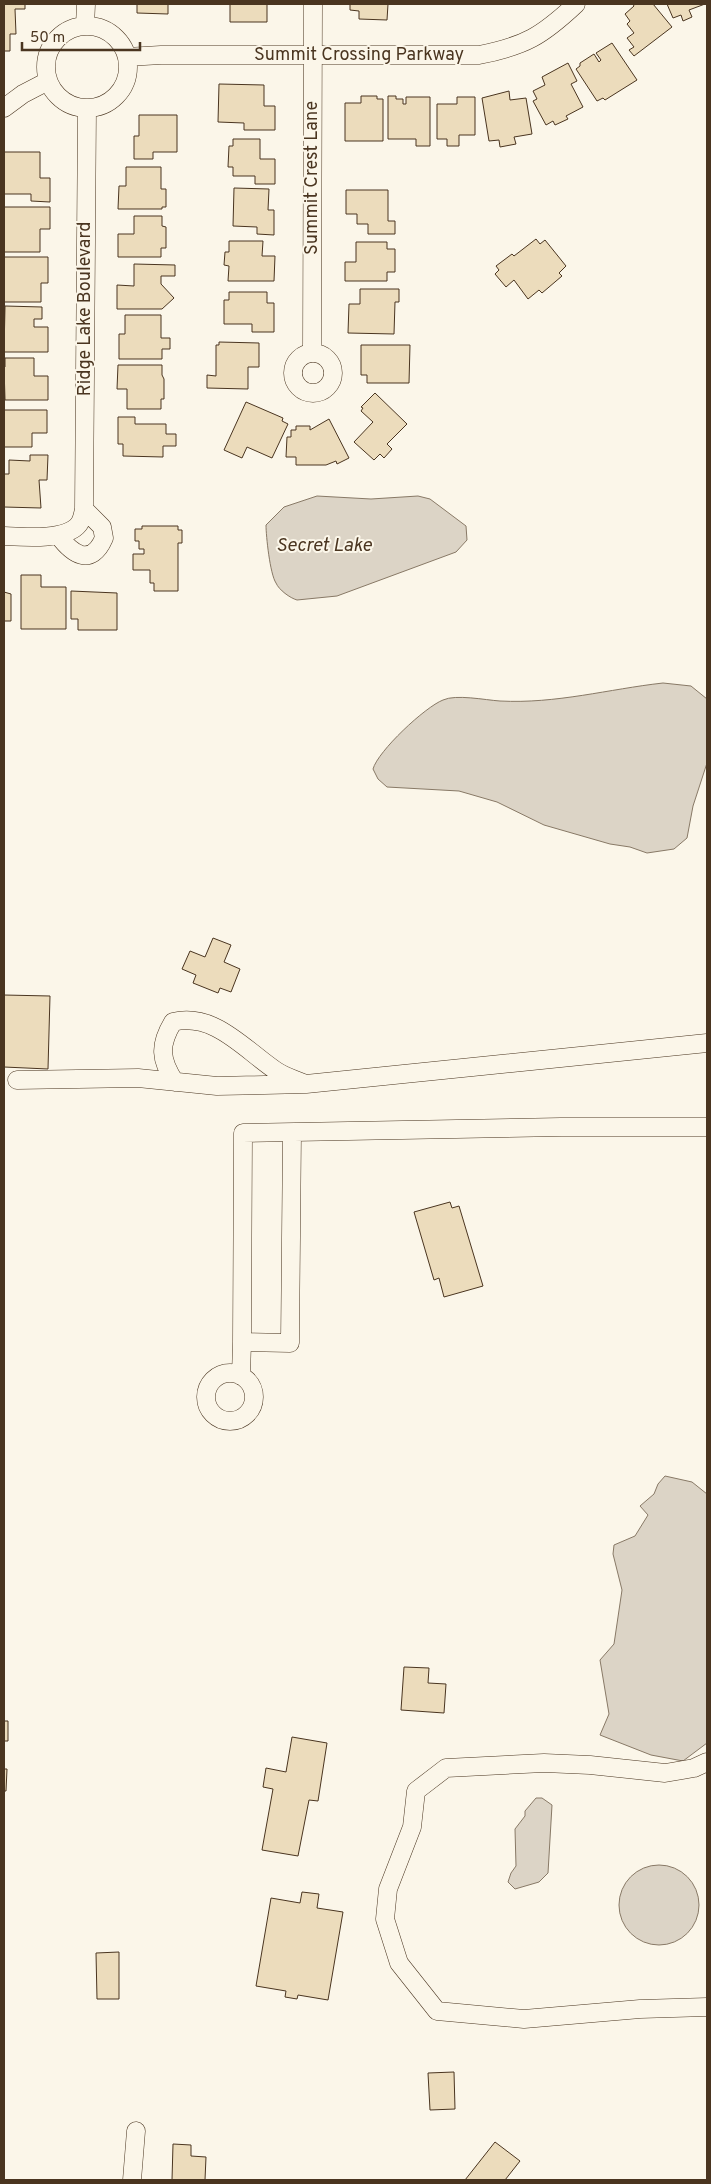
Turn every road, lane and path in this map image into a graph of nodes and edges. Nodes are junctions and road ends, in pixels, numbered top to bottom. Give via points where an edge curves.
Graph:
1 (86, 4) edge
2 (313, 4) edge
3 (576, 4) edge
4 (85, 26) junction
5 (313, 56) junction
6 (127, 57) junction
7 (48, 81) junction
8 (4, 108) edge
9 (87, 108) junction
10 (312, 353) dead end
11 (84, 509) junction
12 (58, 535) junction
13 (4, 536) edge
14 (707, 1043) edge
15 (18, 1080) dead end
16 (175, 1082) junction
17 (306, 1084) junction
18 (707, 1128) edge
19 (292, 1133) junction
20 (242, 1342) junction
21 (241, 1376) dead end
22 (707, 1762) edge
23 (707, 2007) edge
24 (136, 2131) dead end
25 (132, 2180) edge

1 - 4 street
2 - 5 street, Summit Crest Lane
3 - 5 street, Summit Crossing Parkway via 532,39 502,50 458,56
4 - 6 street via 112,35
4 - 7 street via 66,31 54,42 46,59
5 - 6 street, Summit Crossing Parkway
5 - 10 street, Summit Crest Lane
6 - 9 street via 128,74 120,92 104,105
7 - 8 street
7 - 9 street via 56,96 64,102
9 - 11 street, Ridge Lake Boulevard
11 - 12 street via 78,525
11 - 12 street via 102,527 104,538 97,552 91,555 76,553 68,549
12 - 13 street
14 - 17 street
15 - 16 street via 138,1078
16 - 17 street via 217,1086
16 - 17 street via 166,1070 162,1046 173,1022 185,1019 203,1022 227,1034 276,1071
18 - 19 street via 560,1127
19 - 20 street via 290,1342
19 - 20 street via 243,1133
20 - 21 street
22 - 23 street via 694,1768 665,1773 544,1763 446,1768 416,1791 412,1827 388,1889 385,1919 399,1964 437,2011 524,2019
24 - 25 street

